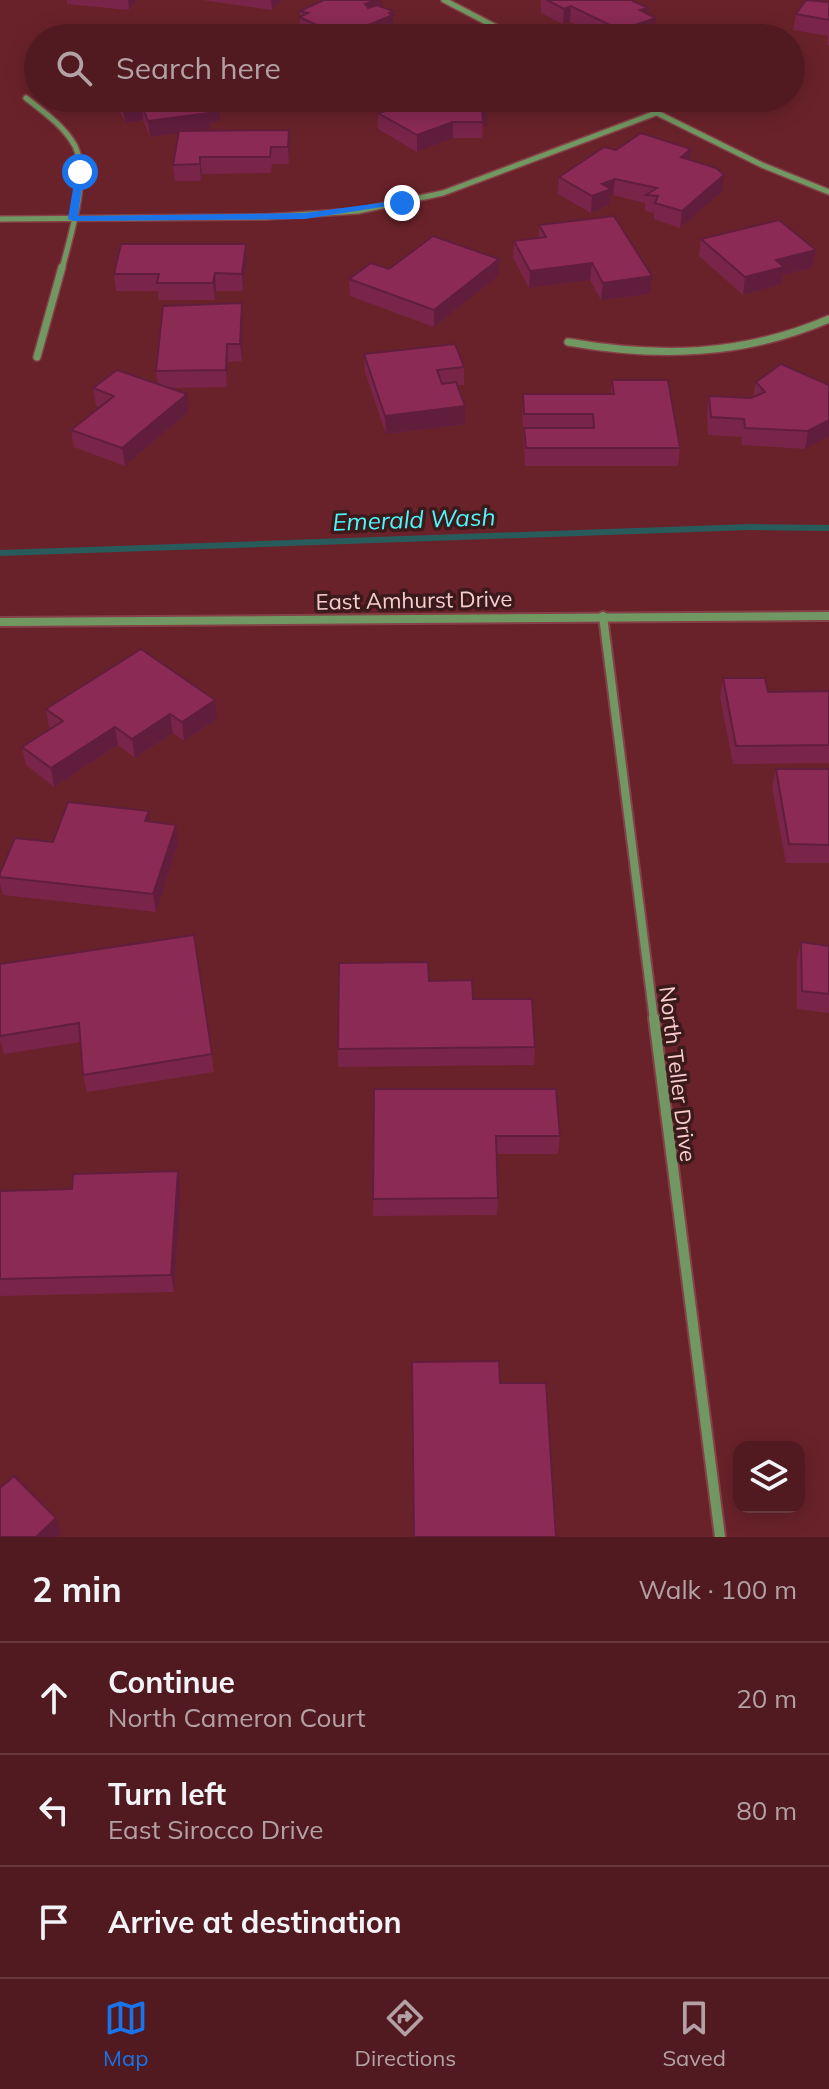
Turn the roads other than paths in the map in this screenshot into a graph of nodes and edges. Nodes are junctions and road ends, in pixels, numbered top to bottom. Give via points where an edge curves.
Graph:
1 (449, 1) edge
2 (491, 24) edge
3 (44, 112) edge
4 (656, 113) joint
5 (829, 192) edge
6 (0, 219) edge
7 (73, 219) junction
8 (829, 319) edge
9 (568, 342) dead end
10 (37, 357) dead end
11 (603, 616) junction
12 (829, 616) edge
13 (0, 622) edge
14 (720, 1537) edge

1 - 2 street
3 - 7 street via 79,155
4 - 5 street
4 - 7 street via 481,180 402,203 305,216
6 - 7 street
7 - 10 street
8 - 9 street via 778,339 700,354 609,350
11 - 12 street, East Amhurst Drive
11 - 13 street, East Amhurst Drive
11 - 14 street, North Teller Drive

